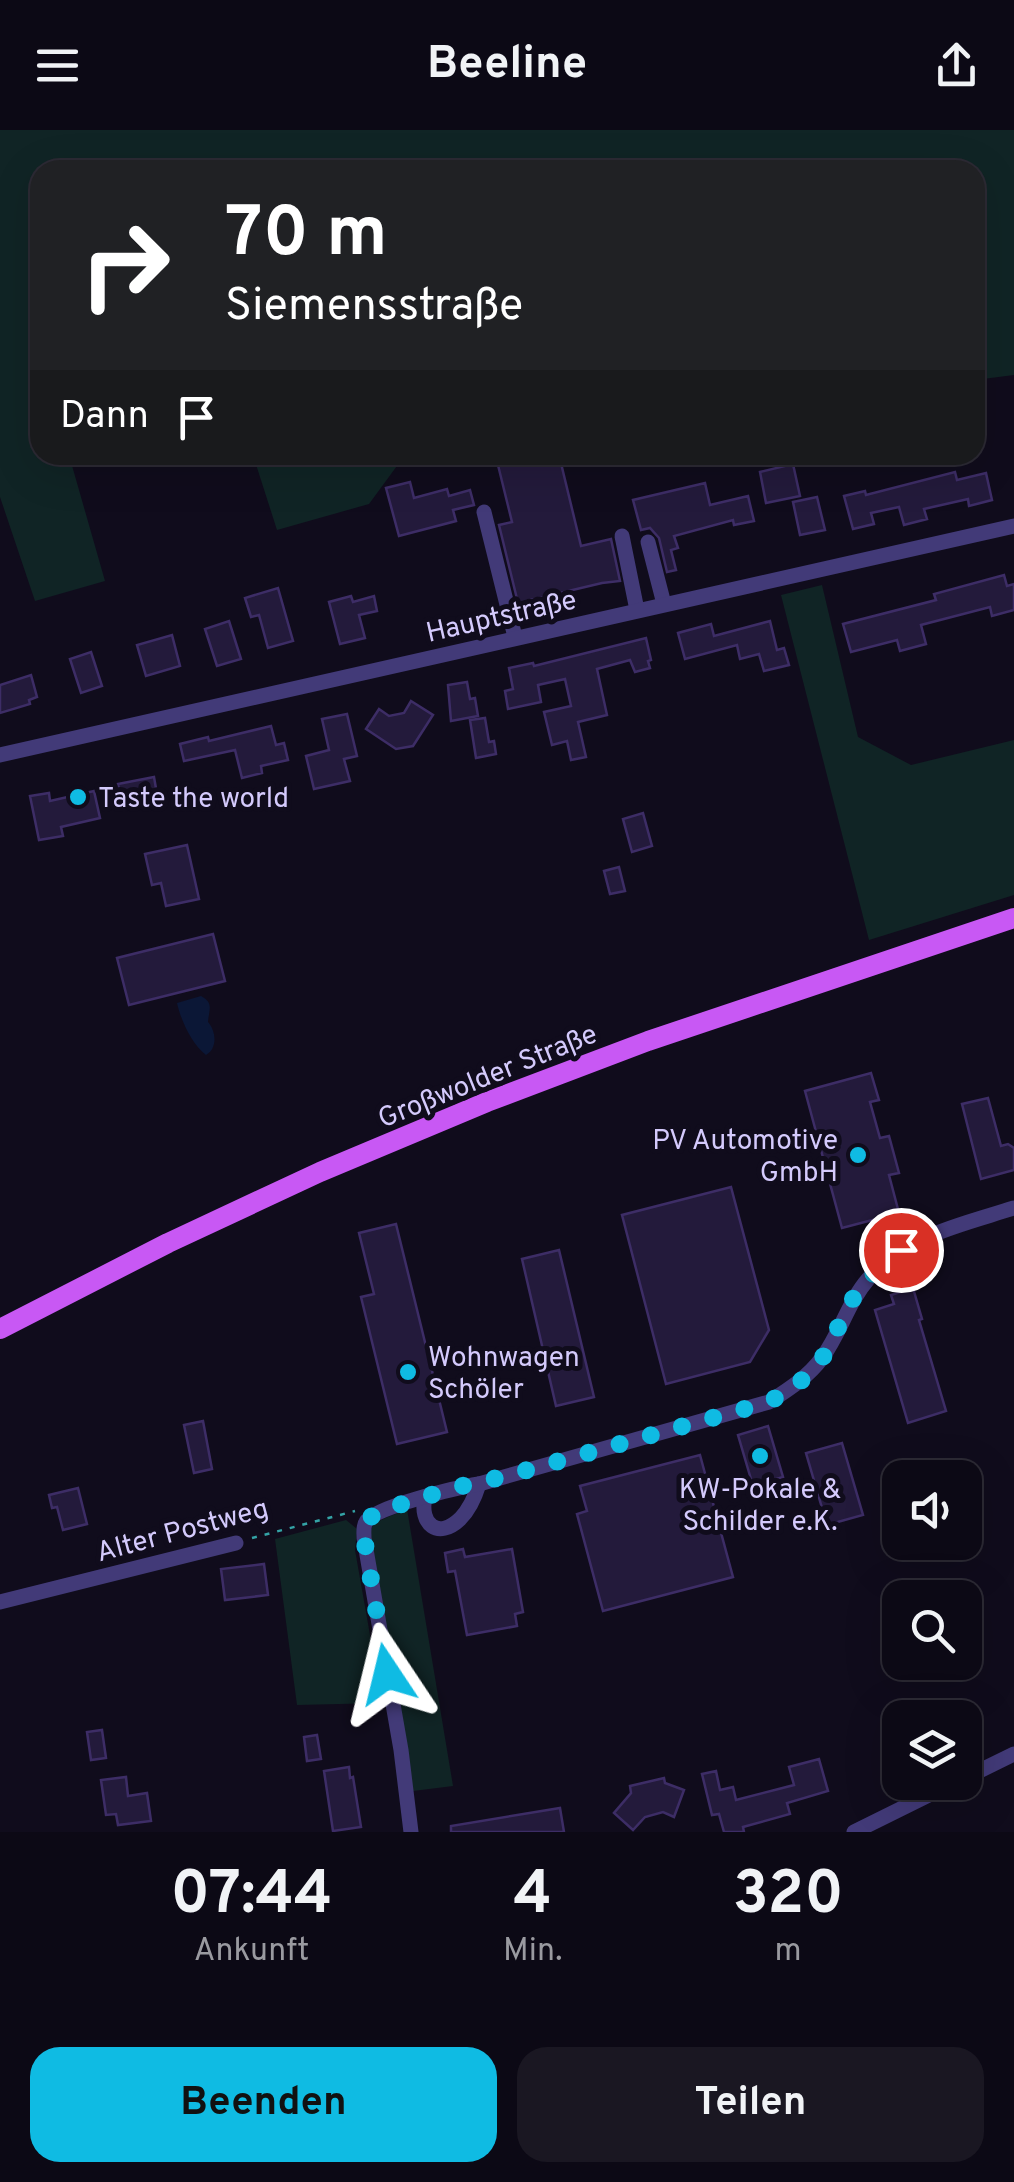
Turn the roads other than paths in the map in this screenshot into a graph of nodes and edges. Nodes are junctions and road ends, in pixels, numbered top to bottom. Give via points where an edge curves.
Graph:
1 (484, 512) dead end
2 (1014, 526) edge
3 (622, 536) dead end
4 (648, 542) dead end
5 (664, 604) junction
6 (638, 610) junction
7 (515, 637) junction
8 (0, 754) edge
9 (1014, 918) edge
10 (1014, 1208) edge
11 (0, 1329) edge
12 (479, 1484) junction
13 (425, 1497) junction
14 (236, 1543) road end
15 (0, 1602) edge
16 (1014, 1754) edge
17 (982, 1770) edge
18 (919, 1800) edge
19 (411, 1832) edge
20 (854, 1832) edge

1 - 7 street
2 - 5 street, Hauptstraße
3 - 6 street
4 - 5 street
5 - 6 street, Hauptstraße
6 - 7 street, Hauptstraße
7 - 8 street, Hauptstraße
9 - 11 main road, Großwolder Straße via 648,1040 487,1102 202,1227
10 - 12 street via 901,1250 852,1300 823,1357 769,1402
12 - 13 street
12 - 13 street via 459,1521 445,1528 426,1522
13 - 19 street via 376,1512 364,1538
14 - 15 street, Alter Postweg
16 - 17 street
18 - 20 street

